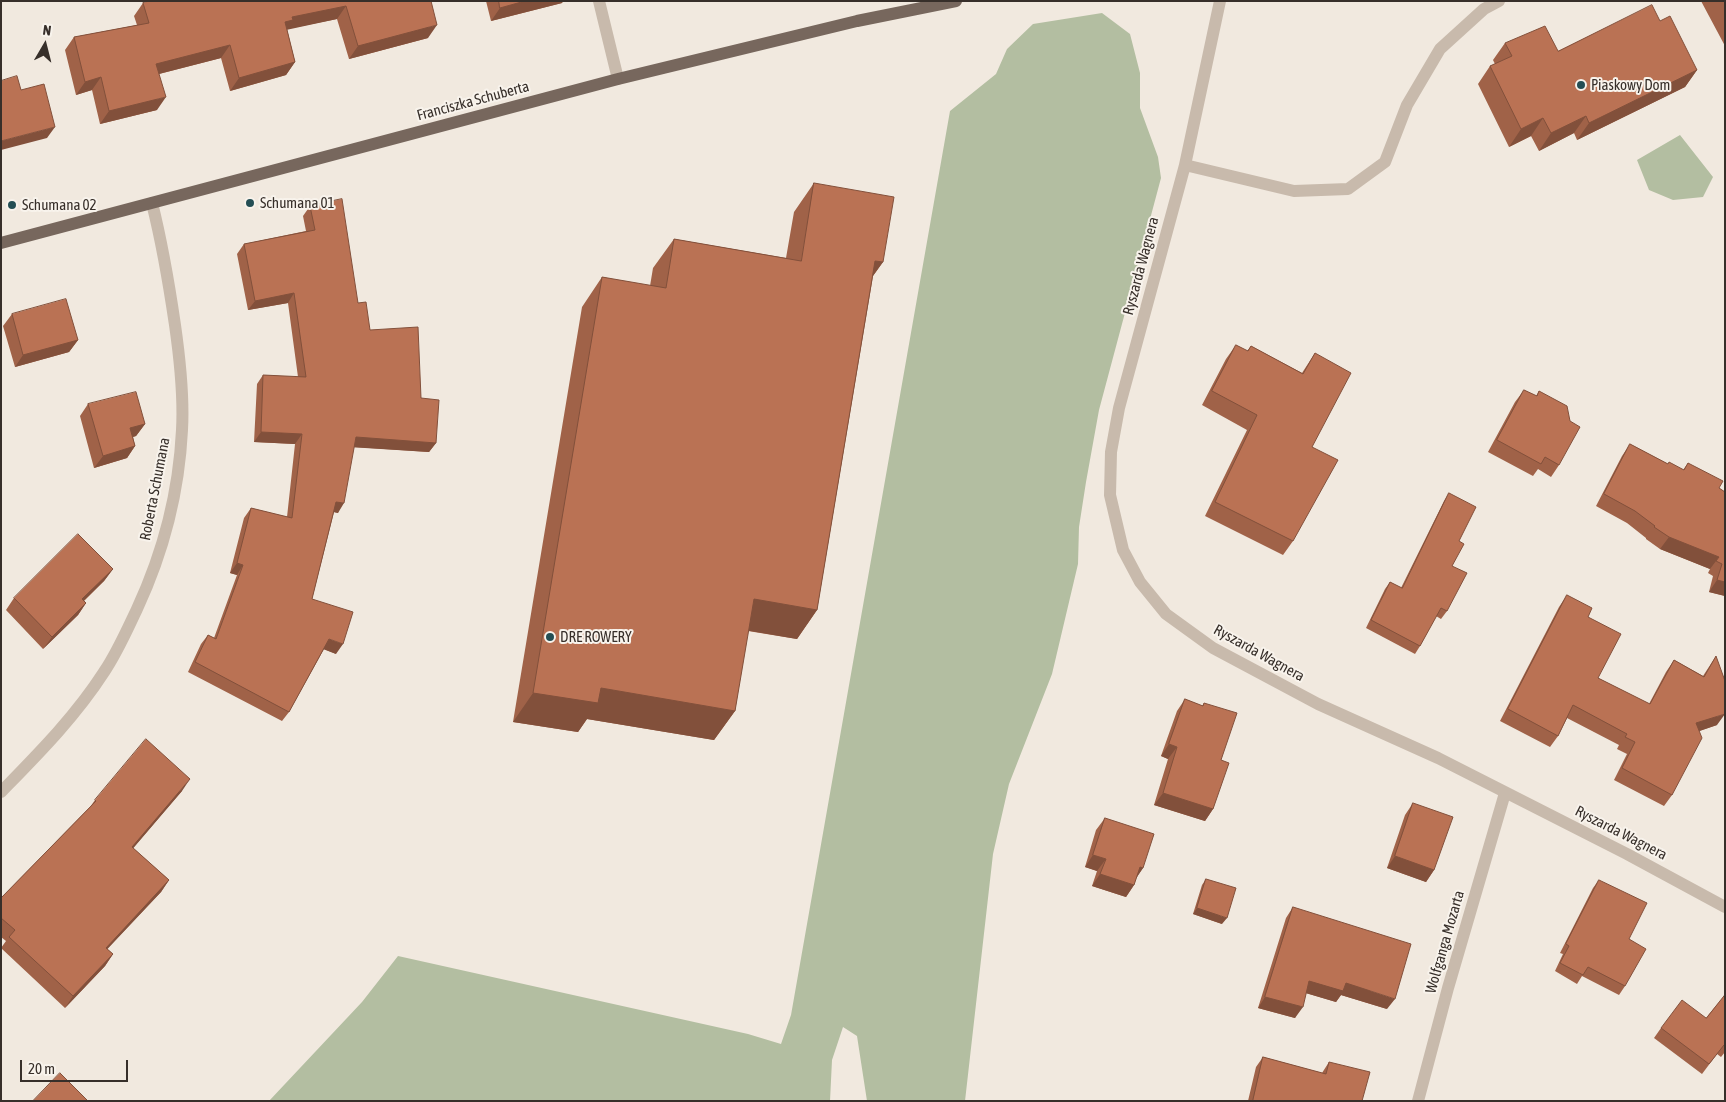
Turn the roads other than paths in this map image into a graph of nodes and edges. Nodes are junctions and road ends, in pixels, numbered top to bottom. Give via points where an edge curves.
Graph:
1 (599, 1) edge
2 (956, 1) edge
3 (1220, 1) edge
4 (1500, 1) edge
5 (618, 78) junction
6 (1185, 165) junction
7 (152, 203) junction
8 (1, 243) edge
9 (1, 792) edge
10 (1505, 793) junction
11 (1725, 907) edge
12 (1418, 1101) edge

1 - 5 street
2 - 5 main road, Franciszka Schuberta
3 - 6 street, Ryszarda Wagnera
4 - 6 street via 1484,8 1440,49 1407,105 1385,162 1348,189 1294,191
5 - 7 main road, Franciszka Schuberta
6 - 10 street, Ryszarda Wagnera via 1119,408 1111,452 1110,495 1123,550 1140,582 1166,614 1213,648 1318,704 1438,758
7 - 8 main road, Franciszka Schuberta
7 - 9 street, Roberta Schumana via 171,298 183,395 178,472 169,518 143,596 106,671 58,733
10 - 11 street, Ryszarda Wagnera
10 - 12 street, Wolfganga Mozarta

